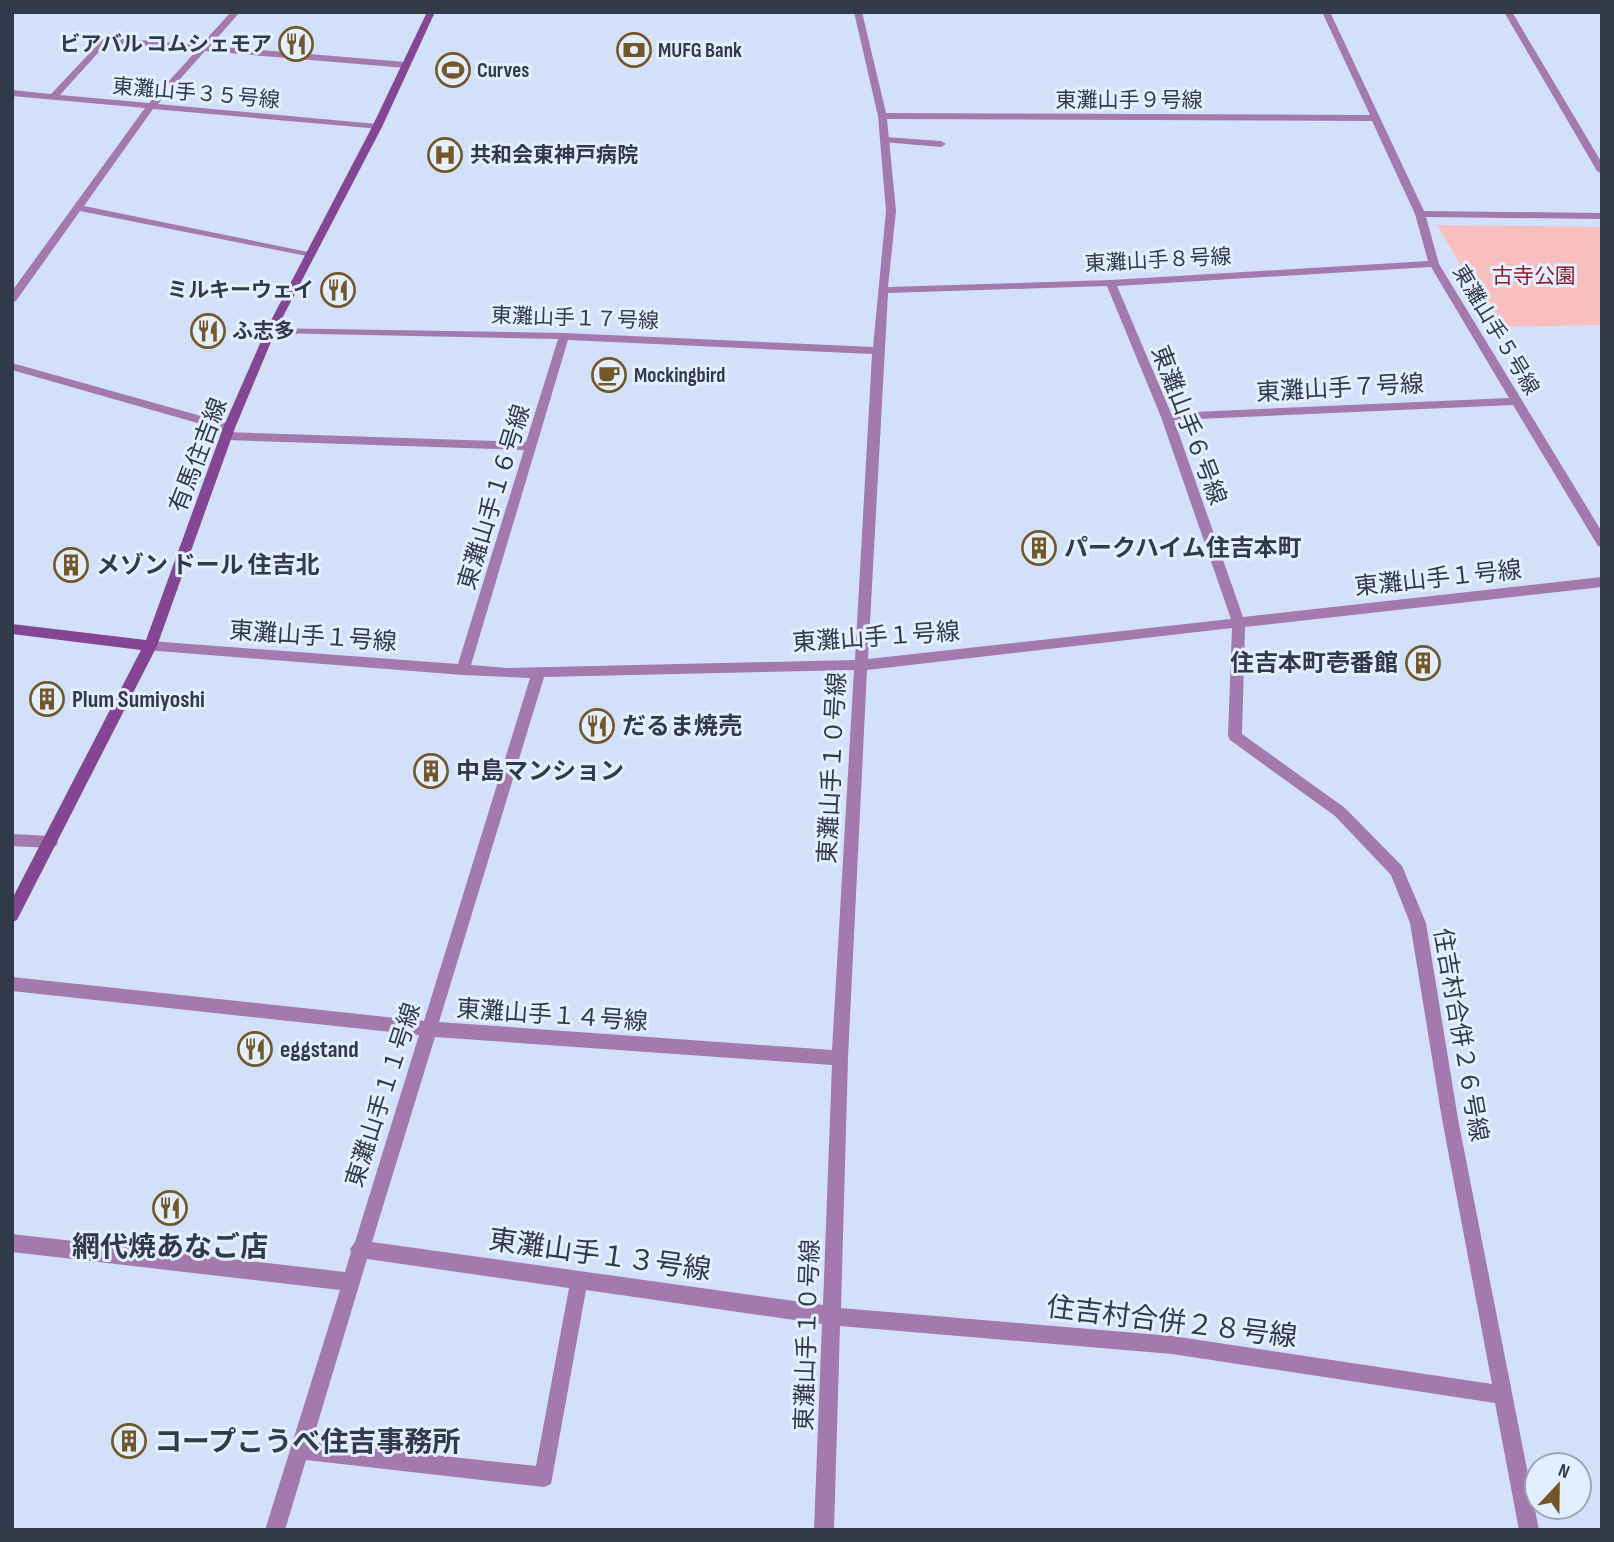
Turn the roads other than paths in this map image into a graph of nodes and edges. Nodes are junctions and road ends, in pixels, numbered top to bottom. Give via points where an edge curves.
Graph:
1 (236, 12) edge
2 (431, 12) edge
3 (858, 12) edge
4 (1326, 12) edge
5 (1508, 12) edge
6 (205, 47) junction
7 (406, 65) junction
8 (12, 93) edge
9 (54, 96) junction
10 (151, 106) junction
11 (882, 116) junction
12 (1376, 118) junction
13 (377, 127) junction
14 (885, 140) junction
15 (941, 144) dead end
16 (1602, 171) edge
17 (78, 208) junction
18 (1420, 214) junction
19 (1602, 216) edge
20 (309, 255) junction
21 (1434, 264) junction
22 (1111, 283) junction
23 (883, 290) junction
24 (12, 299) edge
25 (271, 330) junction
26 (564, 336) junction
27 (878, 351) junction
28 (12, 366) edge
29 (1516, 401) junction
30 (1167, 417) junction
31 (227, 432) junction
32 (532, 446) junction
33 (1602, 543) edge
34 (1602, 582) edge
35 (1239, 623) junction
36 (12, 629) edge
37 (150, 646) junction
38 (862, 665) junction
39 (463, 670) junction
40 (538, 674) junction
41 (12, 840) edge
42 (51, 842) junction
43 (12, 915) edge
44 (12, 984) edge
45 (431, 1029) junction
46 (839, 1058) junction
47 (12, 1242) edge
48 (359, 1249) junction
49 (579, 1279) junction
50 (350, 1282) junction
51 (833, 1316) junction
52 (1503, 1395) junction
53 (299, 1450) junction
54 (275, 1530) edge
55 (824, 1530) edge
56 (1529, 1530) edge

1 - 6 street
2 - 7 street, 有馬住吉線
3 - 11 street, 東灘山手１０号線
4 - 12 street, 東灘山手５号線
5 - 16 street
6 - 7 street
6 - 9 street via 105,40
6 - 10 street
7 - 13 street, 有馬住吉線
8 - 9 street, 東灘山手３５号線
9 - 10 street, 東灘山手３５号線
10 - 13 street, 東灘山手３５号線
10 - 17 street
11 - 12 street, 東灘山手９号線
11 - 14 street, 東灘山手１０号線
12 - 18 street, 東灘山手５号線
13 - 20 street, 有馬住吉線
14 - 15 street
14 - 23 street, 東灘山手１０号線 via 891,211
17 - 20 street
17 - 24 street
18 - 19 street
18 - 21 street, 東灘山手５号線
20 - 25 street, 有馬住吉線
21 - 22 street, 東灘山手８号線
21 - 29 street, 東灘山手５号線
22 - 23 street, 東灘山手８号線
22 - 30 street, 東灘山手６号線
23 - 27 street, 東灘山手１０号線
25 - 26 street, 東灘山手１７号線
25 - 31 street, 有馬住吉線
26 - 27 street, 東灘山手１７号線
26 - 32 street, 東灘山手１６号線
27 - 38 street, 東灘山手１０号線
28 - 31 street
29 - 30 street, 東灘山手７号線
29 - 33 street, 東灘山手５号線
30 - 35 street, 東灘山手６号線
31 - 32 street
31 - 37 street, 有馬住吉線
32 - 39 street, 東灘山手１６号線
34 - 35 street, 東灘山手１号線
35 - 38 street, 東灘山手１号線
35 - 52 street, 住吉村合併２６号線 via 1235,736 1340,812 1397,871 1418,923
36 - 37 street
37 - 39 street, 東灘山手１号線
37 - 42 street, 有馬住吉線
38 - 40 street, 東灘山手１号線
38 - 46 street, 東灘山手１０号線
39 - 40 street, 東灘山手１号線
40 - 45 street, 東灘山手１１号線
41 - 42 street
42 - 43 street, 有馬住吉線
44 - 45 street, 東灘山手１４号線
45 - 46 street, 東灘山手１４号線
45 - 48 street, 東灘山手１１号線
46 - 51 street, 東灘山手１０号線
47 - 50 street
48 - 49 street, 東灘山手１３号線
48 - 50 street, 東灘山手１１号線
49 - 51 street, 東灘山手１３号線
49 - 53 street via 544,1477
50 - 53 street, 東灘山手１１号線
51 - 52 street, 住吉村合併２８号線 via 1172,1345
51 - 55 street, 東灘山手１０号線
52 - 56 street, 住吉村合併２６号線
53 - 54 street, 東灘山手１１号線

